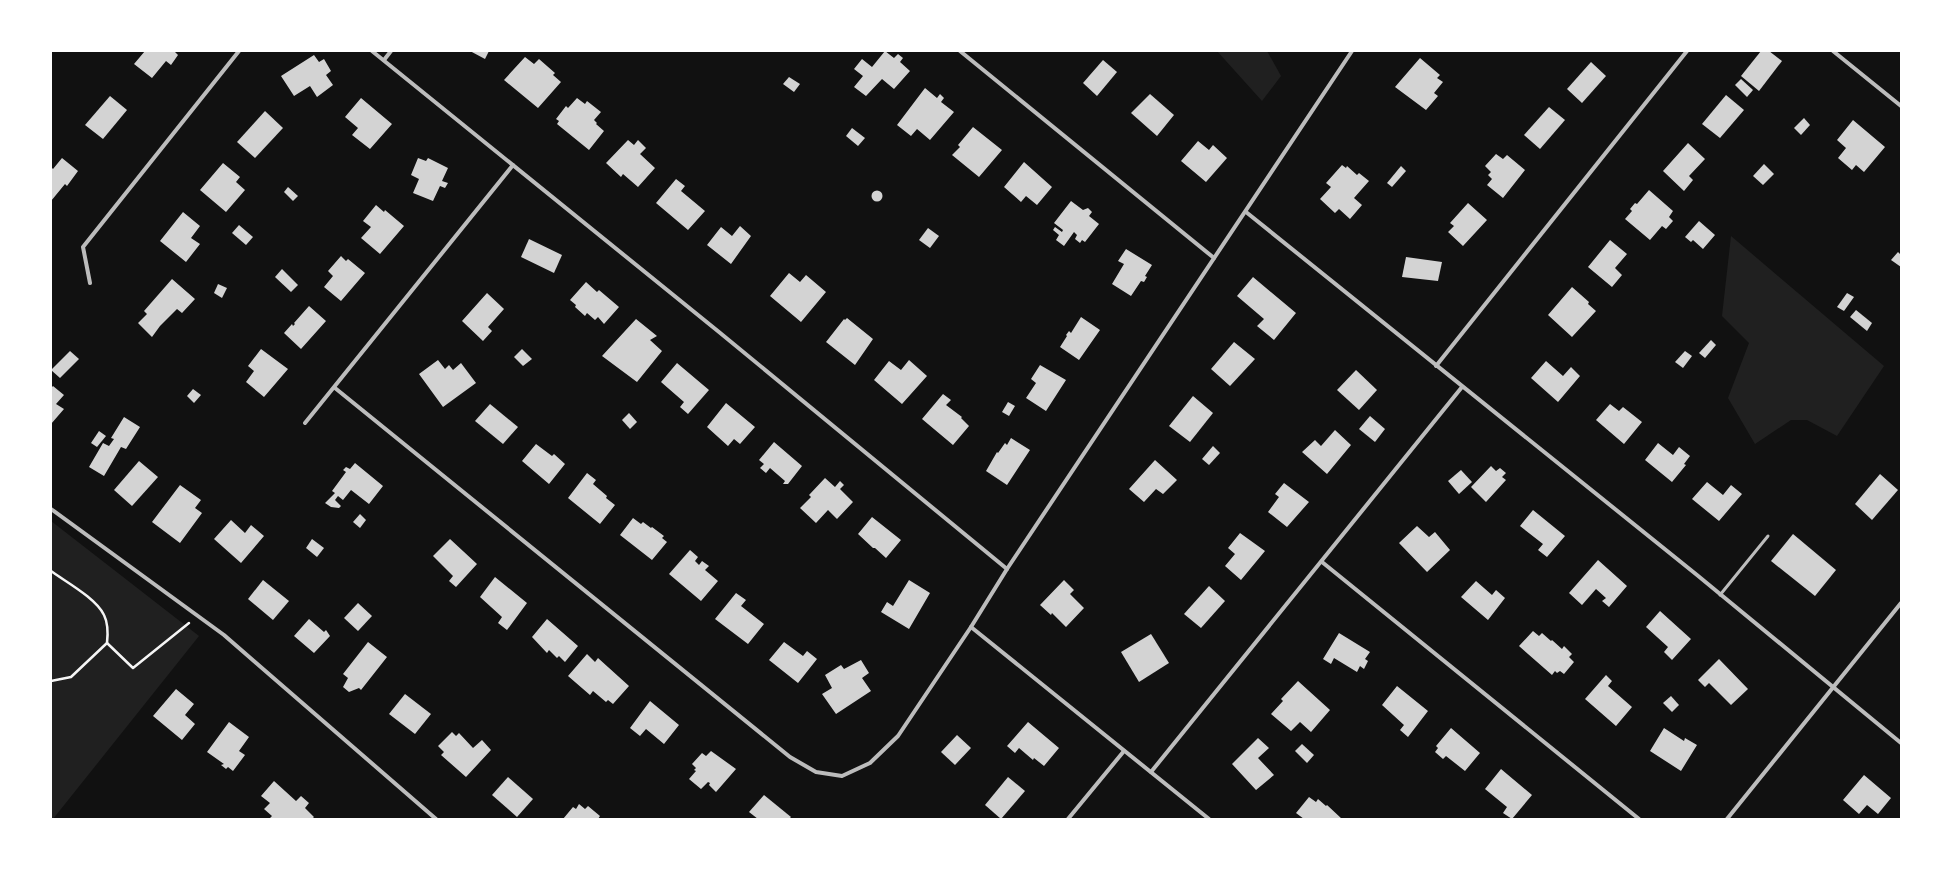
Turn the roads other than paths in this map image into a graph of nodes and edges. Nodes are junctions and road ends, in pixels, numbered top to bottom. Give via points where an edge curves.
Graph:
1 (239, 51) edge
2 (372, 51) edge
3 (391, 51) edge
4 (960, 51) edge
5 (1352, 51) edge
6 (1687, 51) edge
7 (1834, 51) edge
8 (384, 60) junction
9 (1901, 106) edge
10 (513, 166) junction
11 (1246, 212) junction
12 (1214, 258) junction
13 (90, 283) dead end
14 (1436, 366) junction
15 (1462, 387) junction
16 (335, 388) junction
17 (305, 424) dead end
18 (51, 509) edge
19 (1768, 536) dead end
20 (1322, 562) junction
21 (1007, 569) junction
22 (1720, 595) junction
23 (1901, 603) edge
24 (971, 627) junction
25 (1833, 688) junction
26 (1901, 743) edge
27 (1124, 751) junction
28 (1152, 772) junction
29 (436, 819) edge
30 (1068, 819) edge
31 (1209, 819) edge
32 (1639, 819) edge
33 (1726, 819) edge

1 - 13 street via 83,246
2 - 8 street
3 - 8 street
4 - 12 street
5 - 11 street
6 - 14 street
7 - 9 street
8 - 10 street
10 - 16 street
10 - 21 street
11 - 12 street
11 - 14 street
12 - 21 street
14 - 15 street
15 - 20 street
15 - 22 street
16 - 17 street
16 - 24 street via 726,707 790,757 816,772 842,776 870,763 898,736
18 - 29 street via 224,635
19 - 22 lane
20 - 28 street
20 - 32 street
21 - 24 street
22 - 25 street
23 - 25 street
24 - 27 street
25 - 26 street
25 - 33 street
27 - 28 street
27 - 30 street
28 - 31 street

